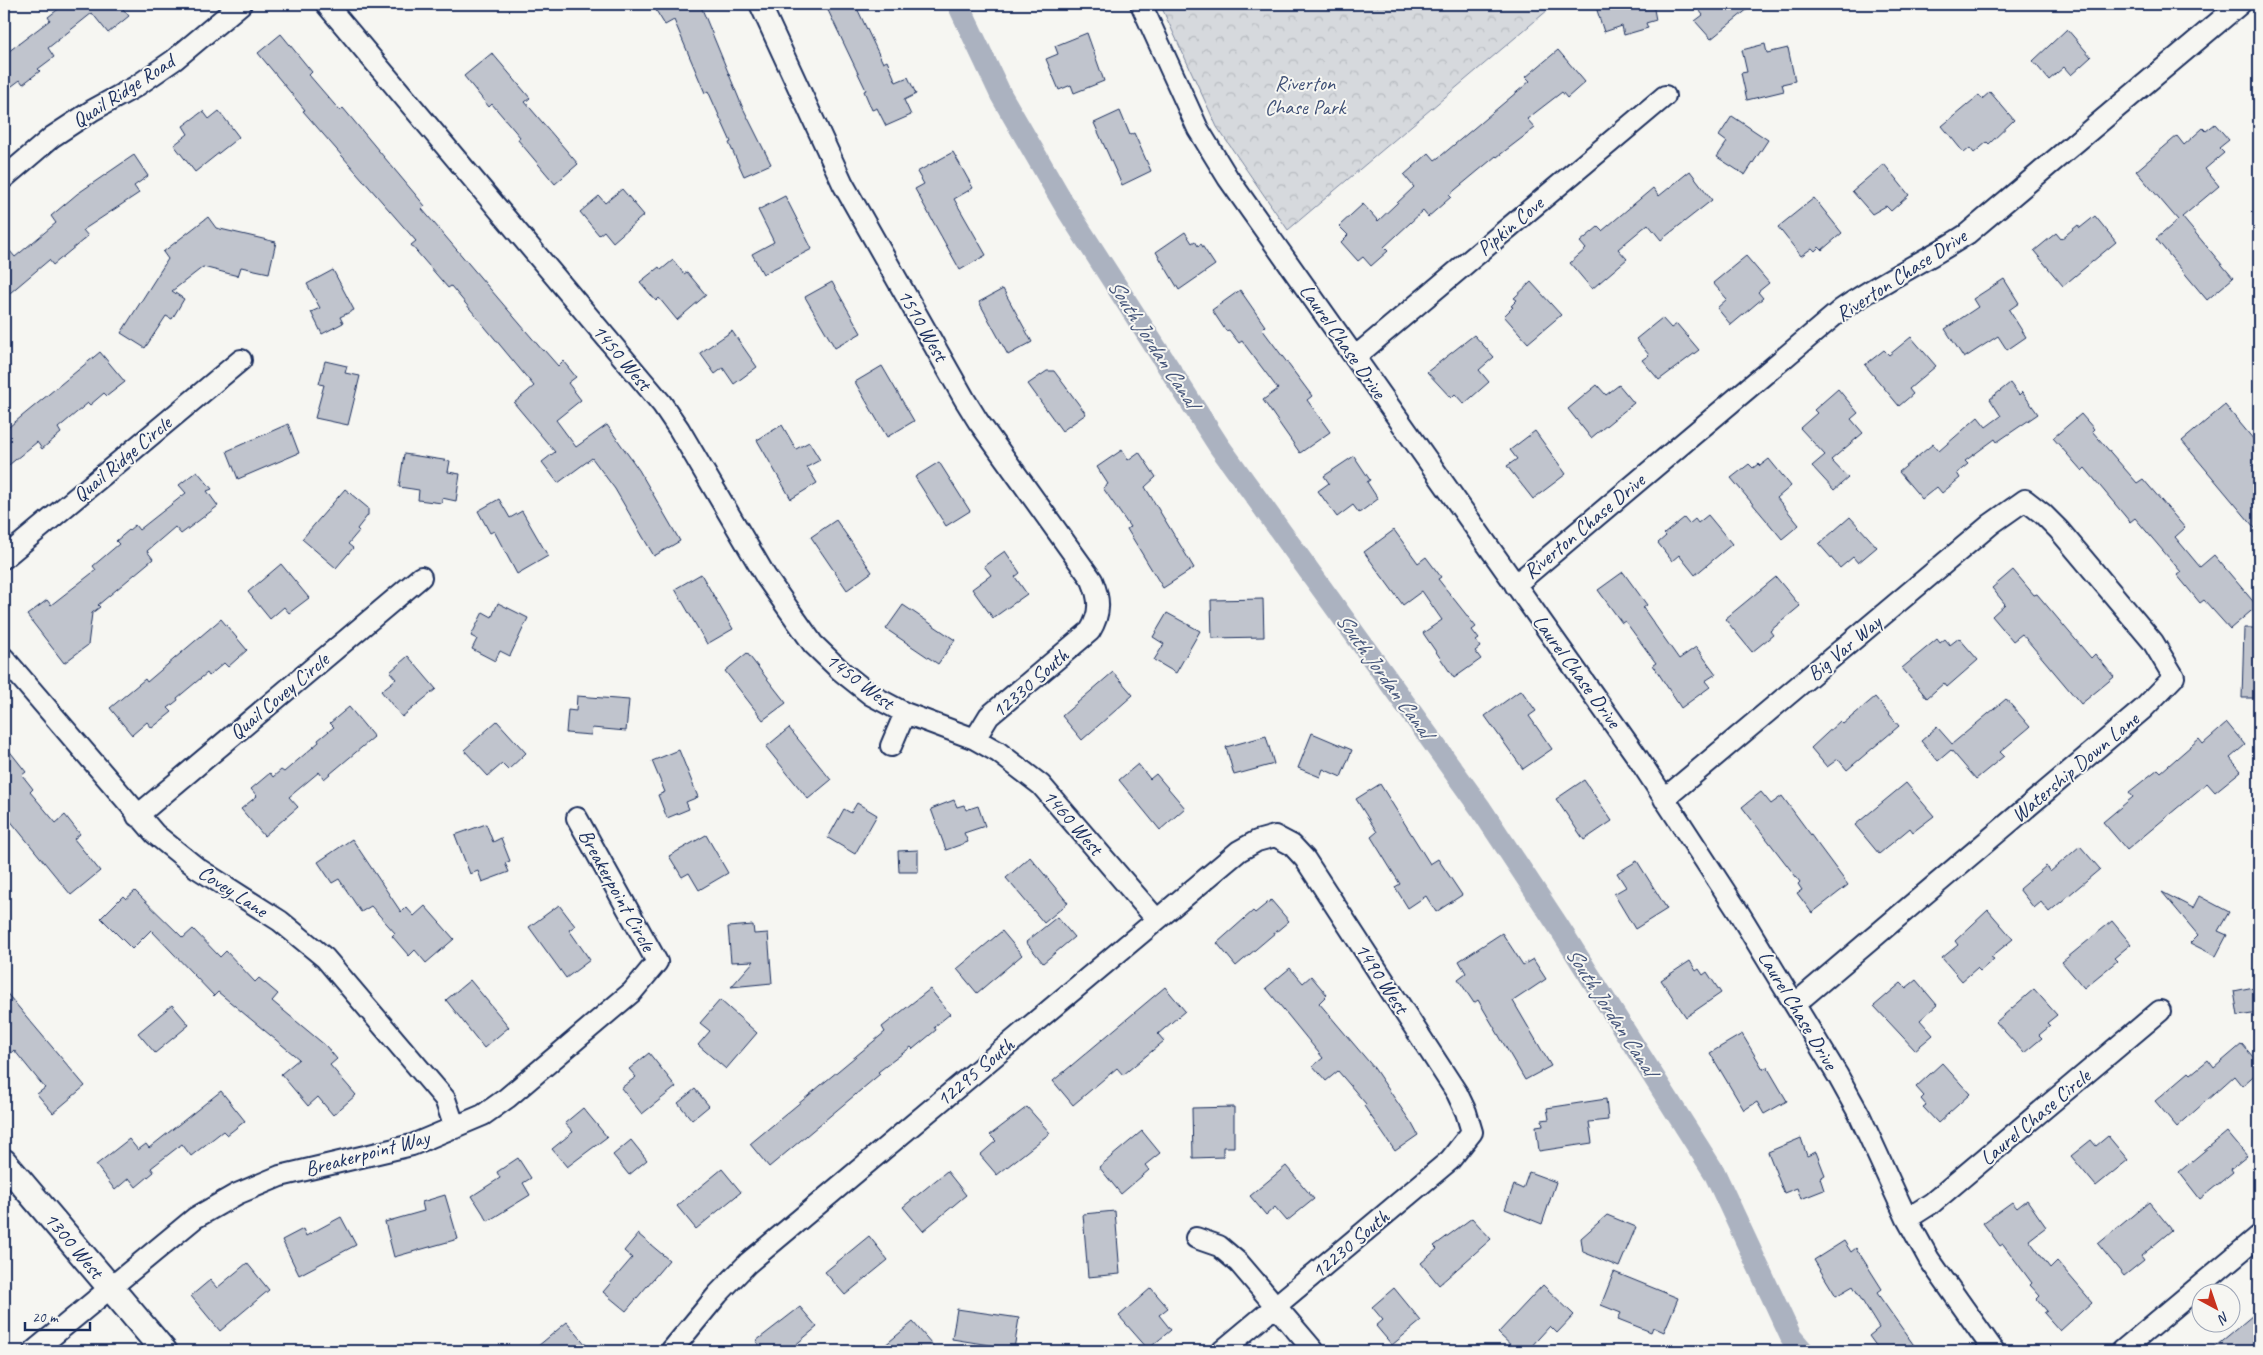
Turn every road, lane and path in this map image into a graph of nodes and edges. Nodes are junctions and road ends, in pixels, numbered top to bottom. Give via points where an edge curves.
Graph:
1 (241, 4) edge
2 (326, 4) edge
3 (760, 4) edge
4 (1141, 4) edge
5 (2240, 4) edge
6 (1665, 96) dead end
7 (4, 178) edge
8 (1355, 357) junction
9 (241, 360) dead end
10 (2025, 500) joint
11 (4, 558) edge
12 (421, 577) dead end
13 (1515, 584) junction
14 (1090, 631) joint
15 (4, 658) edge
16 (905, 713) junction
17 (975, 739) junction
18 (891, 746) dead end
19 (1664, 799) junction
20 (137, 816) junction
21 (577, 818) dead end
22 (1275, 836) joint
23 (1157, 920) junction
24 (657, 962) joint
25 (1795, 1004) junction
26 (2160, 1012) dead end
27 (455, 1128) junction
28 (1472, 1132) joint
29 (4, 1162) edge
30 (1907, 1219) junction
31 (2259, 1236) edge
32 (1196, 1238) dead end
33 (109, 1288) junction
34 (1276, 1306) junction
35 (34, 1351) edge
36 (164, 1351) edge
37 (671, 1351) edge
38 (1222, 1351) edge
39 (1314, 1351) edge
40 (1994, 1351) edge
41 (2122, 1351) edge

1 - 7 street, Quail Ridge Road via 174,60 52,137
2 - 16 street, 1450 West via 662,404 766,577 813,644 871,695
3 - 14 street, 1510 West via 843,184 965,400 1092,580 1099,608 1097,621
4 - 8 street, Laurel Chase Drive via 1198,129 1228,178
5 - 13 street, Riverton Chase Drive via 1967,234 1872,288 1842,309
6 - 8 street, Pipkin Cove
8 - 13 street, Laurel Chase Drive
9 - 11 street, Quail Ridge Circle
10 - 19 street, Big Var Way via 1991,524
10 - 25 street, Watership Down Lane via 2060,530 2153,642 2174,678 2143,709
12 - 20 street, Quail Covey Circle
13 - 19 street, Laurel Chase Drive via 1614,722
14 - 17 street, 12330 South via 989,716
15 - 20 street, Covey Lane
16 - 17 street, 1450 West
16 - 18 street, 1450 West
17 - 23 street, 1460 West via 1041,785
19 - 25 street, Laurel Chase Drive
20 - 27 street, Covey Lane via 176,852 280,922 325,958 445,1099
21 - 24 street, Breakerpoint Circle
22 - 23 street, 12295 South via 1239,850
22 - 28 street, 1490 West via 1292,845 1304,859 1457,1093
23 - 37 street, 12295 South via 748,1263
24 - 27 street, Breakerpoint Way via 632,992 507,1098 483,1115
25 - 30 street, Laurel Chase Drive via 1860,1114
26 - 30 street, Laurel Chase Circle via 1932,1203
27 - 33 street, Breakerpoint Way via 412,1145 280,1176 236,1194 195,1218
28 - 34 street, 12230 South via 1450,1160
29 - 33 street, 1300 West
30 - 40 street, Laurel Chase Drive via 1940,1275
31 - 41 street
32 - 34 street via 1219,1246 1239,1263
33 - 35 street, Breakerpoint Way
33 - 36 street, 1300 West
34 - 38 street, 12230 South
34 - 39 street

